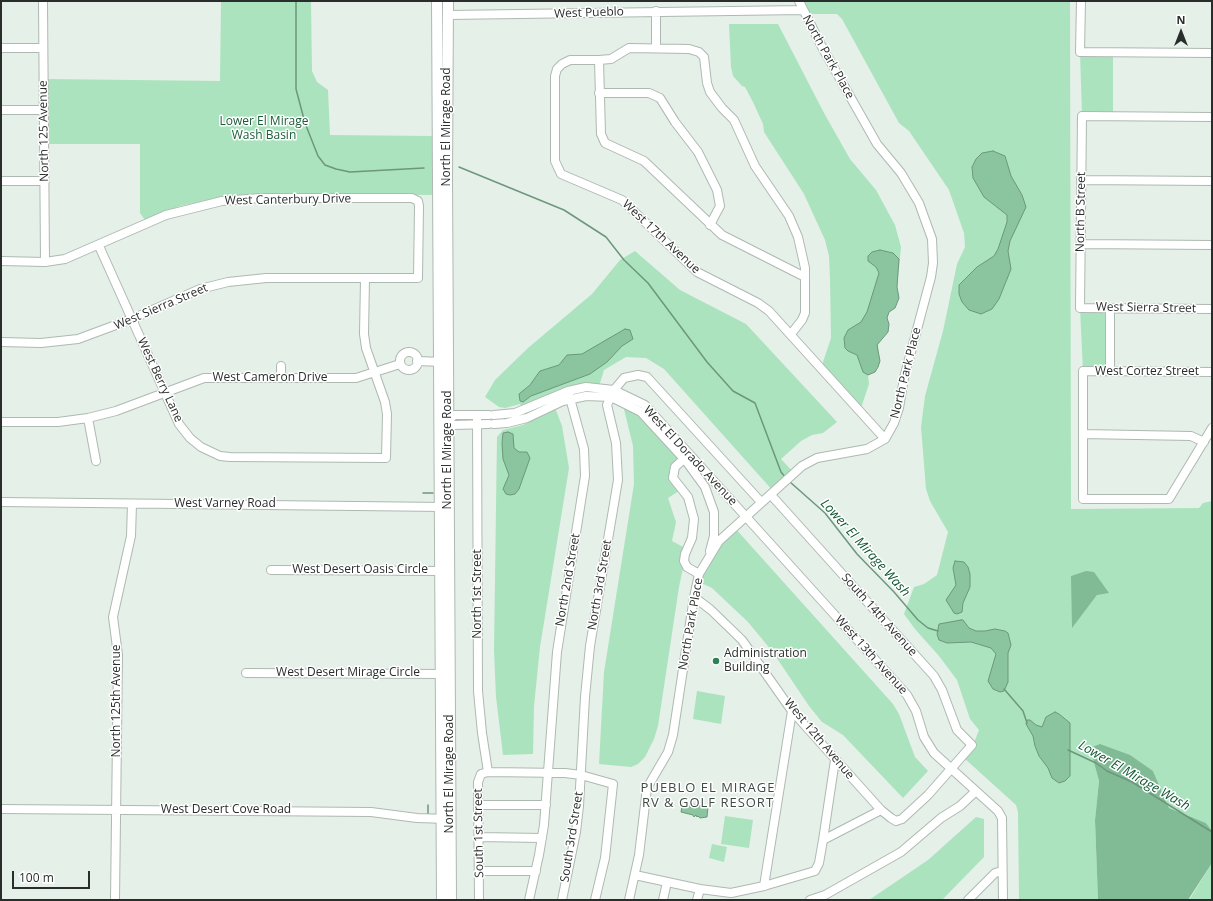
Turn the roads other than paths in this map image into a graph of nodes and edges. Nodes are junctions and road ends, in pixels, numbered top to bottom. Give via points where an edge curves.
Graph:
1 (43, 1) edge
2 (438, 1) edge
3 (448, 1) edge
4 (799, 1) edge
5 (1081, 1) edge
6 (802, 10) junction
7 (656, 11) junction
8 (448, 15) junction
9 (1, 48) edge
10 (44, 48) junction
11 (656, 48) junction
12 (1212, 53) edge
13 (599, 60) junction
14 (599, 93) junction
15 (1, 110) edge
16 (44, 110) junction
17 (1212, 117) edge
18 (1081, 180) junction
19 (1, 181) edge
20 (45, 181) junction
21 (1212, 181) edge
22 (710, 225) junction
23 (1081, 244) junction
24 (1212, 245) edge
25 (99, 246) junction
26 (1, 262) edge
27 (45, 262) junction
28 (805, 277) junction
29 (418, 278) joint
30 (365, 279) junction
31 (1080, 308) joint
32 (1110, 308) junction
33 (1212, 309) edge
34 (132, 319) junction
35 (791, 334) junction
36 (1, 342) edge
37 (417, 361) junction
38 (443, 362) junction
39 (400, 364) junction
40 (280, 366) dead end
41 (1110, 372) junction
42 (1212, 372) edge
43 (375, 373) junction
44 (281, 378) junction
45 (166, 392) junction
46 (613, 393) junction
47 (569, 395) junction
48 (477, 415) junction
49 (88, 418) junction
50 (1, 422) edge
51 (443, 422) junction
52 (477, 425) junction
53 (1212, 428) edge
54 (1083, 434) junction
55 (885, 439) junction
56 (1204, 442) junction
57 (687, 456) junction
58 (96, 461) dead end
59 (771, 495) junction
60 (1, 502) edge
61 (761, 502) junction
62 (132, 504) junction
63 (444, 507) junction
64 (746, 517) junction
65 (709, 556) junction
66 (271, 570) dead end
67 (444, 571) junction
68 (699, 574) junction
69 (694, 597) junction
70 (246, 673) dead end
71 (445, 674) junction
72 (792, 711) junction
73 (835, 760) junction
74 (952, 769) junction
75 (488, 772) junction
76 (548, 772) junction
77 (581, 775) junction
78 (976, 791) junction
79 (546, 804) junction
80 (479, 805) junction
81 (1, 808) edge
82 (116, 810) junction
83 (881, 810) junction
84 (446, 819) junction
85 (479, 838) junction
86 (542, 838) junction
87 (823, 840) junction
88 (479, 871) junction
89 (536, 871) junction
90 (1002, 871) junction
91 (635, 875) junction
92 (667, 882) junction
93 (764, 886) junction
94 (700, 889) junction
95 (730, 896) edge
96 (115, 900) edge
97 (442, 900) edge
98 (451, 900) edge
99 (480, 900) edge
100 (529, 900) edge
101 (562, 900) edge
102 (595, 900) edge
103 (629, 900) edge
104 (663, 900) edge
105 (697, 900) edge
106 (810, 900) edge
107 (968, 900) edge
108 (1003, 900) edge

1 - 10 street, North 125 Avenue
2 - 38 main road, North El Mirage Road
3 - 8 main road, North El Mirage Road
4 - 6 street, North Park Place
5 - 12 street via 1080,52
6 - 7 street, West Pueblo
6 - 55 street, North Park Place via 877,144 901,173 919,203 932,239 931,277 904,378 899,408
7 - 8 street, West Pueblo
7 - 11 street
8 - 38 main road, North El Mirage Road
9 - 10 street
10 - 16 street, North 125 Avenue
11 - 13 street, West 17th Avenue via 629,48 611,59
11 - 28 street, West 17th Avenue via 689,49 699,52 704,57 710,92 734,120 755,166 794,225 802,250
13 - 14 street
13 - 35 street, West 17th Avenue via 570,60 557,69 555,161 558,171 565,177 622,200 697,272 758,302
14 - 22 street via 601,134 605,143 644,161
14 - 22 street via 649,93 660,98 674,122 698,152 717,190 720,206
15 - 16 street
16 - 20 street, North 125 Avenue
17 - 18 street, North B Street via 1082,116
18 - 21 street
18 - 23 street, North B Street
19 - 20 street
20 - 27 street, North 125 Avenue
22 - 28 street via 722,235
23 - 24 street
23 - 31 street, North B Street
25 - 27 street, West Canterbury Drive via 65,259
25 - 29 street, West Canterbury Drive via 166,215 222,201 254,198 412,198 418,201 420,206
25 - 34 street, West Berry Lane
26 - 27 street, West Canterbury Drive
28 - 35 street, West 17th Avenue via 805,313
29 - 30 street, West Sierra Street
30 - 34 street, West Sierra Street via 266,278 228,282 200,289
30 - 43 street via 364,334
31 - 32 street, West Sierra Street
32 - 33 street, West Sierra Street
32 - 41 street
34 - 36 street, West Sierra Street via 78,338 42,343
34 - 45 street, West Berry Lane
35 - 55 street, West 17th Avenue
37 - 38 street, West Cameron Drive
37 - 39 street, West Cameron Drive via 415,367 410,370
37 - 39 street, West Cameron Drive via 416,356 409,352 402,356
38 - 51 main road, North El Mirage Road
39 - 43 street, West Cameron Drive
40 - 44 street
41 - 42 street, West Cortez Street
41 - 54 street, West Cortez Street via 1083,371
43 - 44 street, West Cameron Drive via 356,378
43 - 45 street, West Berry Lane via 387,414 386,458 220,456 201,448 190,438 179,424
44 - 45 street, West Cameron Drive via 204,378
45 - 49 street, West Cameron Drive via 116,411
46 - 47 street, West El Dorado Avenue
46 - 57 street, West El Dorado Avenue via 641,412
46 - 61 street via 624,378 638,375 647,377
46 - 77 street, North 3rd Street via 607,405 617,454 618,480 590,646
47 - 48 street, West El Dorado Avenue via 524,411
47 - 52 street, West El Dorado Avenue via 527,418 507,423
47 - 76 street, North 2nd Street via 584,449 586,476 557,652
48 - 51 street, West El Dorado Avenue via 454,415
48 - 52 street, North 1st Street
49 - 50 street, West Cameron Drive via 58,422
49 - 58 street
51 - 52 street, West El Dorado Avenue via 454,425
51 - 63 main road, North El Mirage Road
52 - 75 street, North 1st Street via 478,691
53 - 56 street
54 - 56 street via 1191,436
54 - 56 street via 1083,499 1169,499
55 - 59 street, North Park Place via 868,449 810,461
57 - 64 street, West El Dorado Avenue
57 - 65 street, West El Dorado Avenue via 705,487 713,508 714,536
57 - 68 street via 675,467 673,478 688,497 694,519 692,538 684,562 687,567
59 - 61 street, North Park Place
59 - 74 street, South 14th Avenue via 934,676 957,730 972,744
60 - 62 street, West Varney Road
61 - 64 street, North Park Place
62 - 63 street, West Varney Road
62 - 82 street, North 125th Avenue via 131,536 113,617 118,655
63 - 67 main road, North El Mirage Road
64 - 65 street, North Park Place via 720,541
64 - 74 street, West 13th Avenue via 907,695 930,748
65 - 68 street, North Park Place
66 - 67 street, West Desert Oasis Circle
67 - 71 main road, North El Mirage Road
68 - 69 street, North Park Place
69 - 72 street, West 12th Avenue via 712,610 752,651
69 - 91 street, North Park Place via 672,743 647,788
70 - 71 street, West Desert Mirage Circle
71 - 84 main road, North El Mirage Road
72 - 73 street, West 12th Avenue
72 - 93 street
73 - 83 street, West 12th Avenue
73 - 87 street
74 - 78 street, West 13th Avenue
74 - 83 street, West 12th Avenue via 902,819 891,818
75 - 76 street
75 - 80 street, South 1st Street via 479,777
76 - 77 street
76 - 79 street, North 2nd Street
77 - 101 street, South 3rd Street via 576,832
77 - 102 street via 613,784 605,858
78 - 90 street, West 13th Avenue via 1001,815
78 - 106 street via 901,852 825,895
79 - 80 street
79 - 86 street, North 2nd Street
80 - 85 street, South 1st Street
81 - 82 street, West Desert Cove Road
82 - 84 street, West Desert Cove Road via 370,812
82 - 96 street, North 125th Avenue
83 - 87 street
84 - 97 main road, North El Mirage Road
84 - 98 main road, North El Mirage Road
85 - 86 street
85 - 88 street, South 1st Street
86 - 89 street, North 2nd Street
87 - 93 street via 815,871
88 - 89 street
88 - 99 street, South 1st Street
89 - 100 street, North 2nd Street
90 - 107 street via 994,873
90 - 108 street
91 - 92 street
91 - 103 street
92 - 94 street
92 - 104 street
93 - 95 street
94 - 95 street
94 - 105 street

